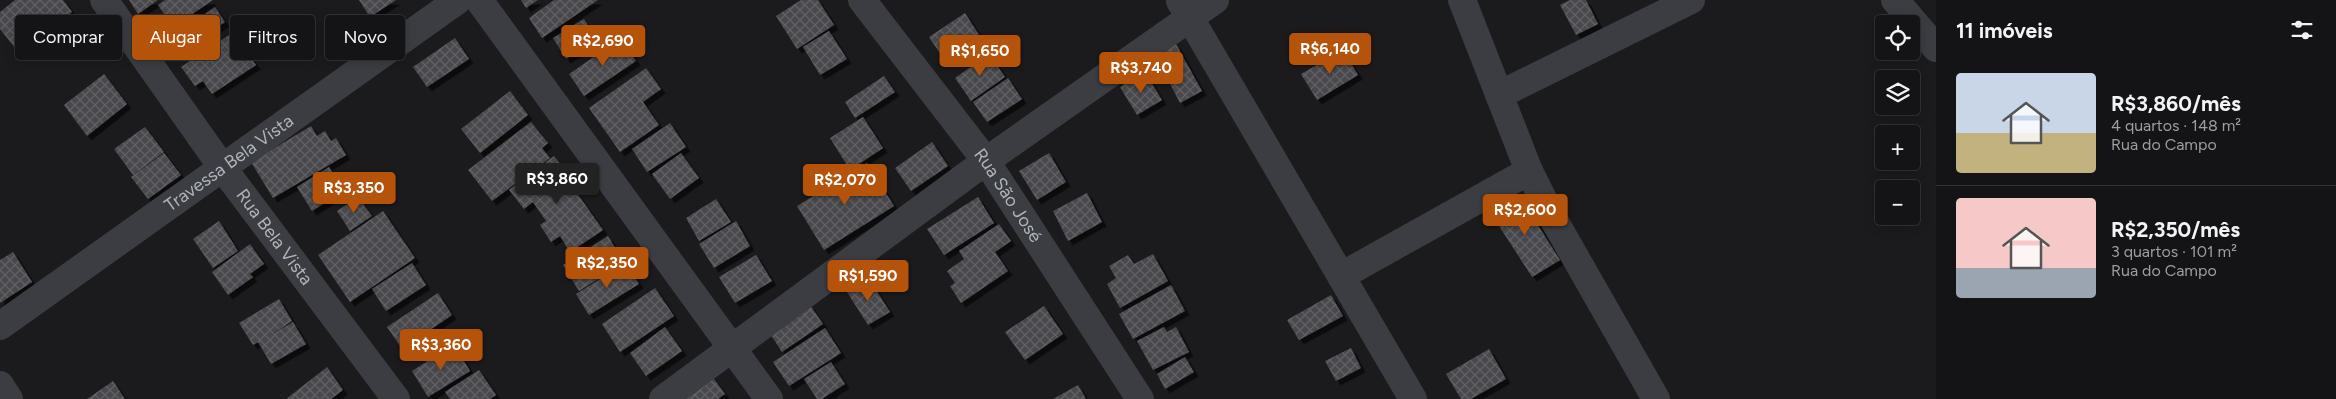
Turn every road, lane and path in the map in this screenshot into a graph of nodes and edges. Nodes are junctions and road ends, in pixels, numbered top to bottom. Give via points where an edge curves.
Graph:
1 (104, 0) edge
2 (458, 0) edge
3 (479, 0) edge
4 (862, 0) edge
5 (1215, 0) edge
6 (1462, 0) edge
7 (1691, 0) edge
8 (1895, 0) edge
9 (1184, 8) edge
10 (1936, 48) edge
11 (1499, 95) junction
12 (986, 161) junction
13 (222, 167) junction
14 (1529, 171) junction
15 (1341, 276) junction
16 (0, 326) edge
17 (730, 348) junction
18 (0, 385) edge
19 (9, 399) edge
20 (396, 399) edge
21 (663, 399) edge
22 (769, 399) edge
23 (1140, 399) edge
24 (1413, 399) edge
25 (1656, 399) edge

1 - 13 street, Rua Bela Vista
2 - 13 street, Travessa Bela Vista
3 - 17 street
4 - 12 street, Rua São José
5 - 9 street
6 - 11 street
7 - 11 street
8 - 10 street
9 - 12 street
9 - 15 street
11 - 14 street
12 - 17 street
12 - 23 street, Rua São José
13 - 16 street, Travessa Bela Vista
13 - 20 street, Rua Bela Vista
14 - 15 street
14 - 25 street
15 - 24 street
17 - 21 street
17 - 22 street
18 - 19 street

